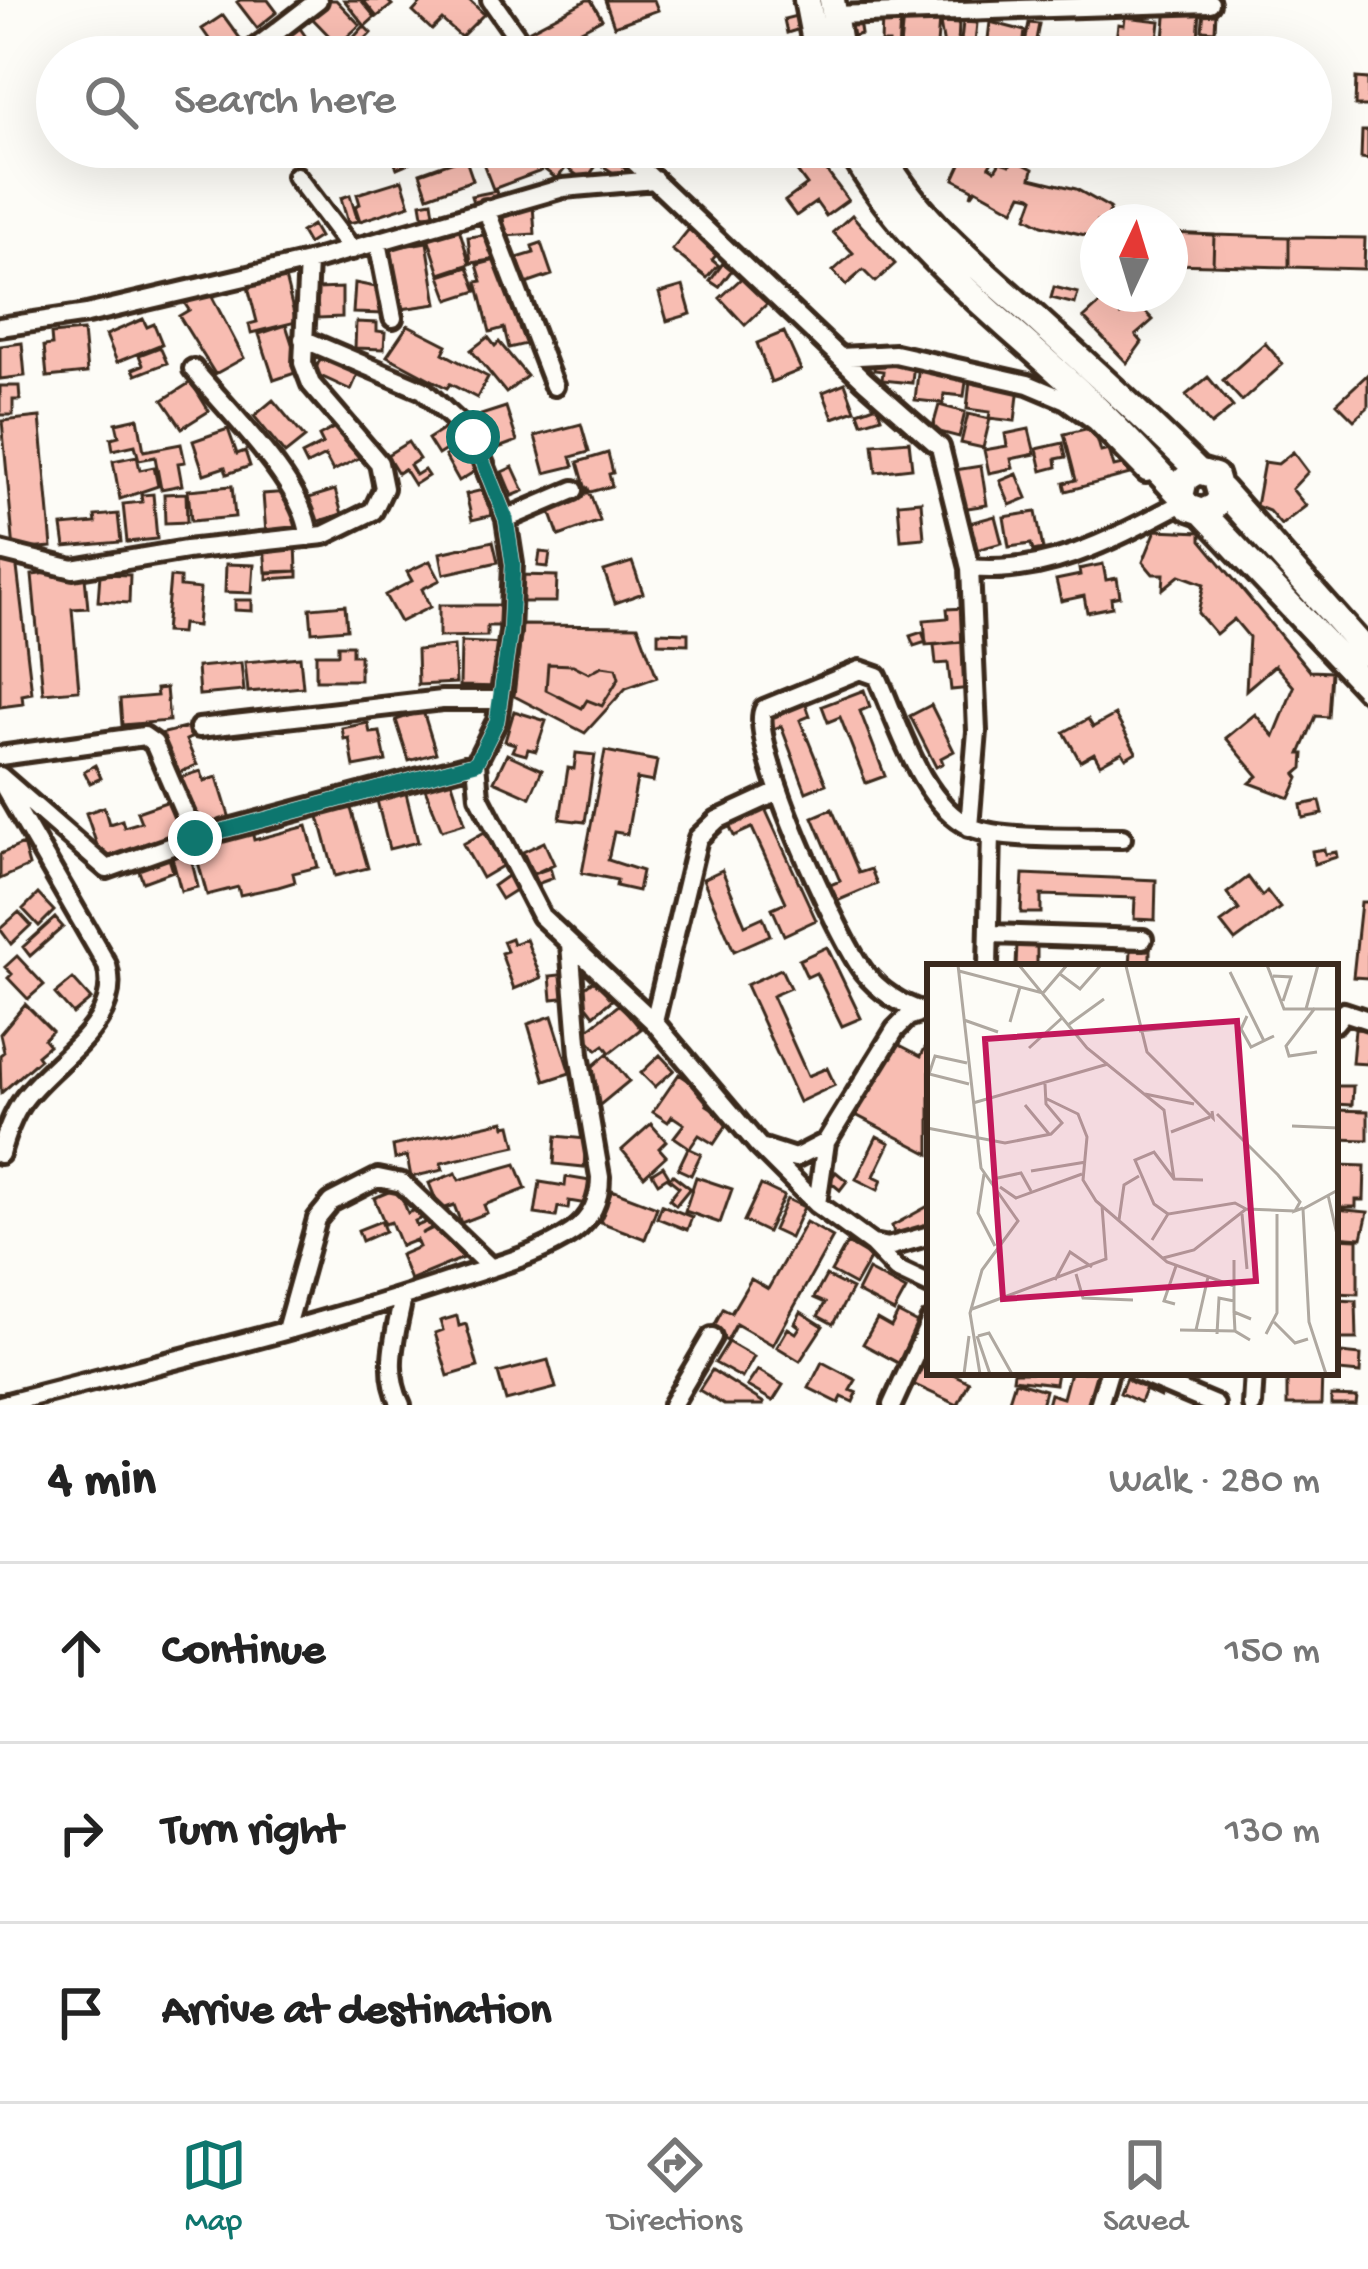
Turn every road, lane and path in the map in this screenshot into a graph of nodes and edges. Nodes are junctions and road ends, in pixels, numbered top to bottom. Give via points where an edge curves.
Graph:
1 (318, 0) edge
2 (491, 0) edge
3 (807, 0) edge
4 (1210, 3) dead end
5 (833, 8) edge
6 (271, 36) edge
7 (516, 36) edge
8 (814, 36) edge
9 (643, 168) edge
10 (865, 168) edge
11 (891, 168) edge
12 (296, 176) dead end
13 (656, 180) junction
14 (486, 209) junction
15 (378, 242) junction
16 (352, 250) junction
17 (308, 262) junction
18 (393, 318) dead end
19 (0, 327) edge
20 (303, 339) junction
21 (841, 357) junction
22 (193, 369) dead end
23 (554, 386) dead end
24 (1198, 471) junction
25 (574, 490) dead end
26 (1222, 490) junction
27 (1187, 502) junction
28 (506, 519) junction
29 (309, 537) junction
30 (0, 551) edge
31 (970, 568) junction
32 (1368, 654) edge
33 (1368, 688) edge
34 (500, 700) junction
35 (199, 728) dead end
36 (0, 756) edge
37 (476, 763) junction
38 (0, 778) edge
39 (778, 792) junction
40 (969, 827) junction
41 (992, 833) junction
42 (195, 838) junction
43 (1122, 838) dead end
44 (990, 934) junction
45 (1144, 939) dead end
46 (570, 944) junction
47 (988, 964) edge
48 (927, 1012) edge
49 (1338, 1013) edge
50 (1368, 1020) edge
51 (654, 1022) junction
52 (826, 1142) junction
53 (758, 1145) junction
54 (0, 1154) edge
55 (817, 1204) junction
56 (927, 1236) edge
57 (872, 1244) junction
58 (490, 1267) junction
59 (927, 1284) edge
60 (403, 1297) junction
61 (927, 1329) edge
62 (286, 1330) junction
63 (712, 1337) dead end
64 (1108, 1375) edge
65 (1144, 1375) edge
66 (1254, 1375) edge
67 (0, 1405) edge
68 (401, 1405) edge
69 (673, 1405) edge
70 (892, 1405) edge
71 (1099, 1405) edge
72 (1215, 1405) edge
73 (1252, 1405) edge

1 - 6 street
2 - 7 street
3 - 8 main road
4 - 5 street
9 - 13 street
10 - 27 main road via 913,236
11 - 24 main road via 950,242
12 - 16 street
13 - 14 street via 563,188
13 - 21 street
14 - 15 street
14 - 23 street
15 - 16 street
15 - 18 street
16 - 17 street
17 - 19 street
17 - 20 street
20 - 28 street via 423,390 473,437
20 - 29 street via 311,384 380,463 384,479 374,511
21 - 27 street via 895,354 1028,384 1066,400
21 - 31 street via 940,447
22 - 29 street via 295,491
24 - 26 main road via 1215,476
24 - 27 main road via 1185,479
25 - 28 street
26 - 27 main road via 1215,506
26 - 32 main road
27 - 31 street via 1111,542 1034,566
27 - 33 main road
28 - 34 street via 513,564
29 - 30 street via 73,569
31 - 40 street via 977,731
34 - 35 street
34 - 37 street
36 - 42 street via 145,736
37 - 42 street
37 - 46 street via 479,796 510,856 542,916
38 - 42 street via 104,868
38 - 54 street via 107,965 111,990 104,1014 23,1100
39 - 40 street via 759,730 764,710 869,671 926,781
39 - 48 street via 849,951 895,1001
39 - 51 street via 717,820 698,838
40 - 41 street
41 - 43 street
41 - 44 street
44 - 45 street
44 - 47 street
46 - 51 street
46 - 58 street via 600,1193 573,1232
48 - 52 street via 895,1030
49 - 50 street
51 - 53 street
52 - 53 street via 795,1158
52 - 55 street
53 - 55 street
55 - 57 street
56 - 57 street
57 - 59 street via 896,1270
58 - 60 street
58 - 62 street via 402,1183 378,1178 331,1202 317,1219
60 - 62 street
60 - 68 street via 390,1367
61 - 70 street
62 - 67 street
63 - 69 street
64 - 71 street
65 - 72 street
66 - 73 street

